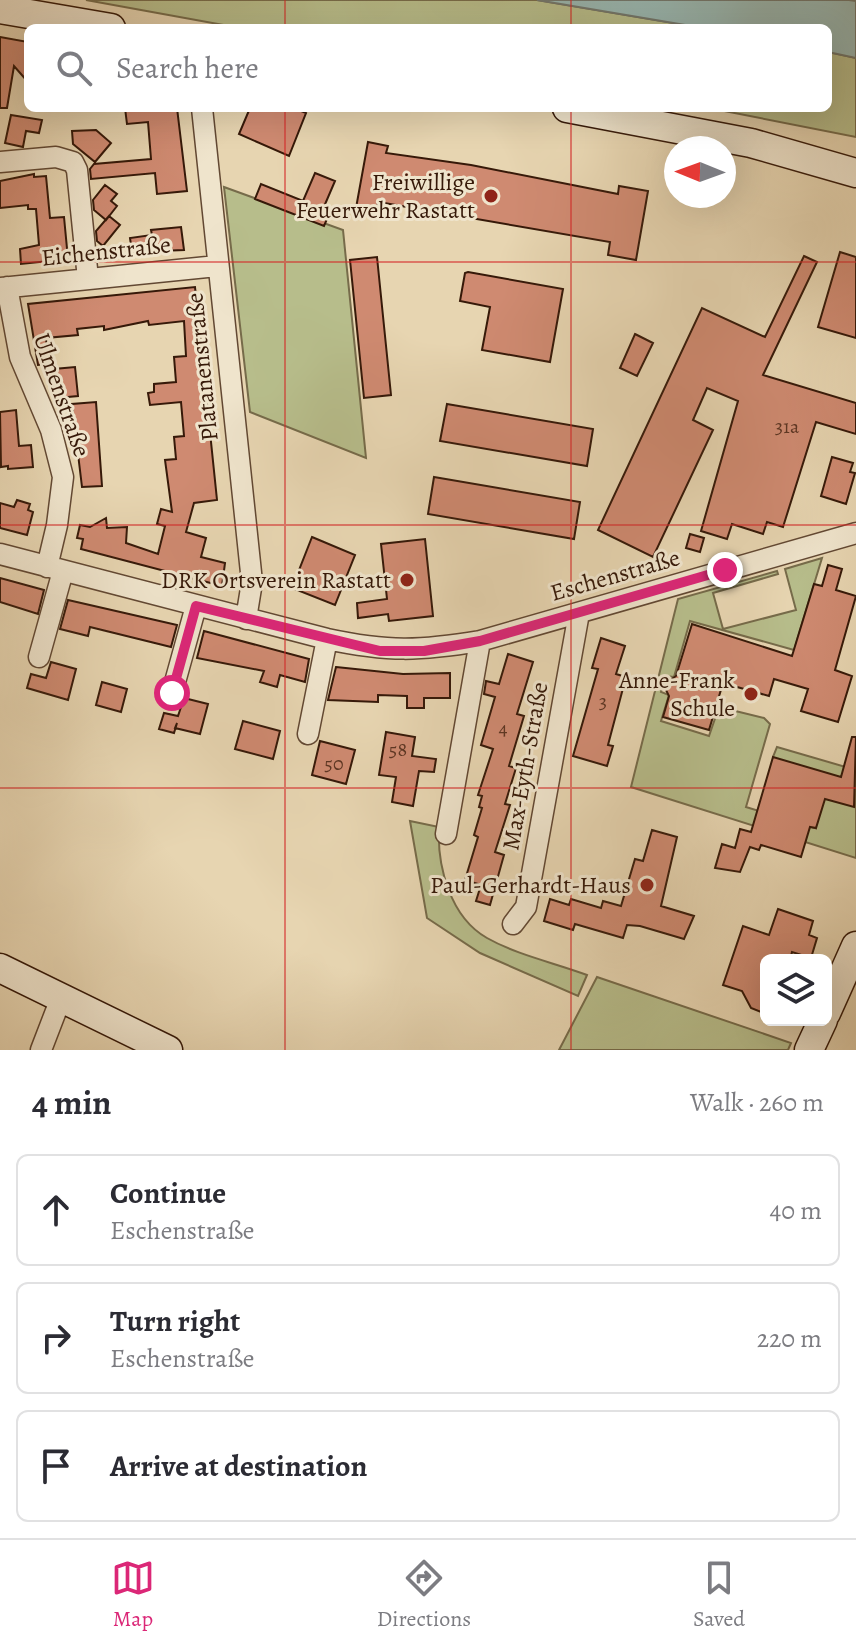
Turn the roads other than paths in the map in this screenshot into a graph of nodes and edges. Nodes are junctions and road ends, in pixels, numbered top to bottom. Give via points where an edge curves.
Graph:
1 (0, 9) edge
2 (88, 24) edge
3 (202, 112) edge
4 (588, 112) edge
5 (0, 162) edge
6 (856, 173) edge
7 (217, 266) junction
8 (88, 279) junction
9 (4, 288) edge
10 (856, 533) edge
11 (0, 554) edge
12 (55, 569) junction
13 (196, 606) junction
14 (579, 613) junction
15 (246, 619) junction
16 (327, 639) junction
17 (480, 641) junction
18 (39, 657) dead end
19 (172, 693) dead end
20 (308, 734) dead end
21 (446, 834) dead end
22 (513, 924) dead end
23 (856, 946) edge
24 (0, 968) edge
25 (61, 998) junction
26 (832, 1000) edge
27 (820, 1026) edge
28 (41, 1050) edge
29 (168, 1050) edge
30 (809, 1050) edge

1 - 2 street
3 - 7 street, Platanenstraße
4 - 6 street via 751,143
5 - 8 street via 56,157 73,162
7 - 8 street, Eichenstraße
7 - 15 street, Platanenstraße via 252,582
8 - 9 street, Eichenstraße
9 - 12 street, Ulmenstraße via 20,357 51,430 63,477
10 - 14 street, Eschenstraße
11 - 12 street, Eschenstraße
12 - 13 street, Eschenstraße
12 - 18 street
13 - 15 street, Eschenstraße
13 - 19 street
14 - 17 street, Eschenstraße
14 - 22 street, Max-Eyth-Straße via 526,907
15 - 16 street, Eschenstraße
16 - 17 street, Eschenstraße via 380,651 424,651
16 - 20 street
17 - 21 street
23 - 26 street
24 - 25 street
25 - 28 street
25 - 29 street
27 - 30 street

